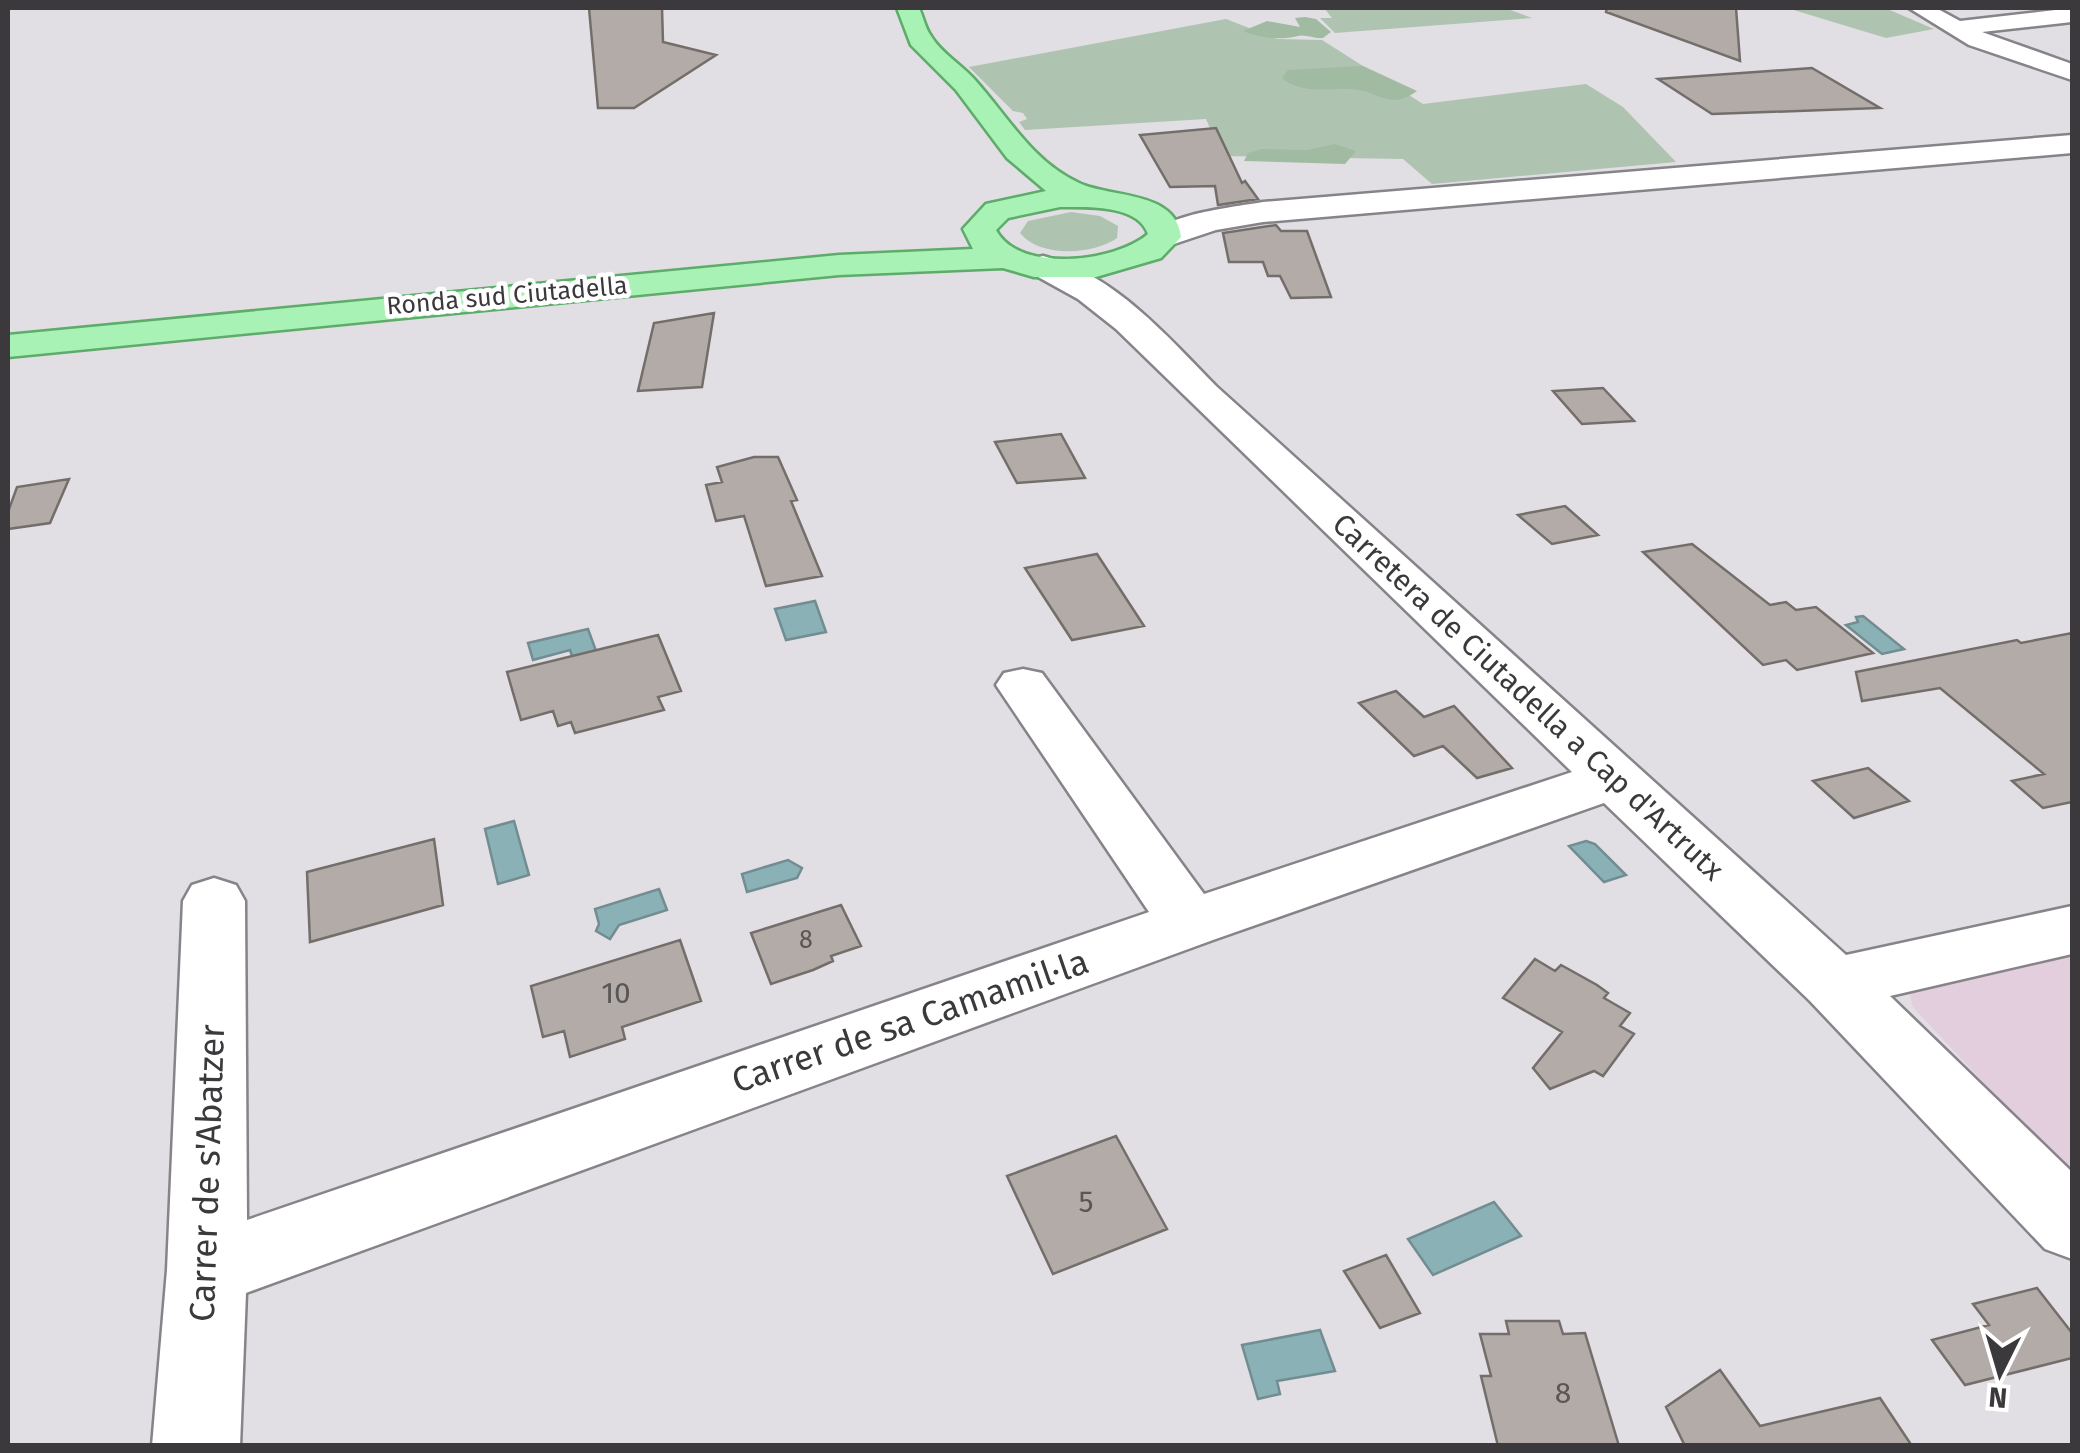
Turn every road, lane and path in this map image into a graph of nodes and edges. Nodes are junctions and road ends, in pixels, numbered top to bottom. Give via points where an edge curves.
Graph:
1 (908, 8) edge
2 (1920, 8) edge
3 (2072, 15) edge
4 (1955, 28) junction
5 (2072, 72) edge
6 (2072, 144) edge
7 (1018, 152) junction
8 (1084, 198) junction
9 (1119, 202) junction
10 (1263, 212) junction
11 (992, 215) junction
12 (1153, 247) junction
13 (1026, 262) junction
14 (8, 322) edge
15 (1141, 328) junction
16 (8, 346) edge
17 (1023, 685) dead end
18 (1616, 778) junction
19 (214, 901) dead end
20 (1190, 923) junction
21 (2072, 930) edge
22 (1834, 983) junction
23 (1915, 1066) junction
24 (2072, 1224) edge
25 (2072, 1262) edge
26 (206, 1270) junction
27 (196, 1446) edge

1 - 7 main road via 920,40
2 - 4 street
3 - 4 street
4 - 5 street
6 - 10 street
7 - 8 main road via 1046,180
7 - 11 main road via 1020,182
8 - 9 main road
8 - 11 main road, Ronda sud Ciutadella via 1036,200
9 - 10 street
9 - 12 main road via 1164,226
10 - 12 street via 1209,221
11 - 13 main road via 980,229 981,240
11 - 14 main road, Ronda sud Ciutadella via 901,236
12 - 13 main road, Ronda sud Ciutadella via 1089,268
12 - 15 street, Carretera de Ciutadella a Cap d'Artrutx via 1130,277
13 - 15 street, Carretera de Ciutadella a Cap d'Artrutx via 1094,291
13 - 16 main road, Ronda sud Ciutadella via 838,265
15 - 18 street, Carretera de Ciutadella a Cap d'Artrutx via 1202,394
17 - 20 street
18 - 20 street, Carrer de sa Camamil·la
18 - 22 street, Carretera de Ciutadella a Cap d'Artrutx
19 - 26 street, Carrer de s'Abatzer
20 - 26 street, Carrer de sa Camamil·la
21 - 22 street
22 - 23 street, Carretera de Ciutadella a Cap d'Artrutx
23 - 24 street, Carretera de Ciutadella a Cap d'Artrutx
23 - 25 street, Carretera de Ciutadella a Cap d'Artrutx
26 - 27 street, Carrer de s'Abatzer

